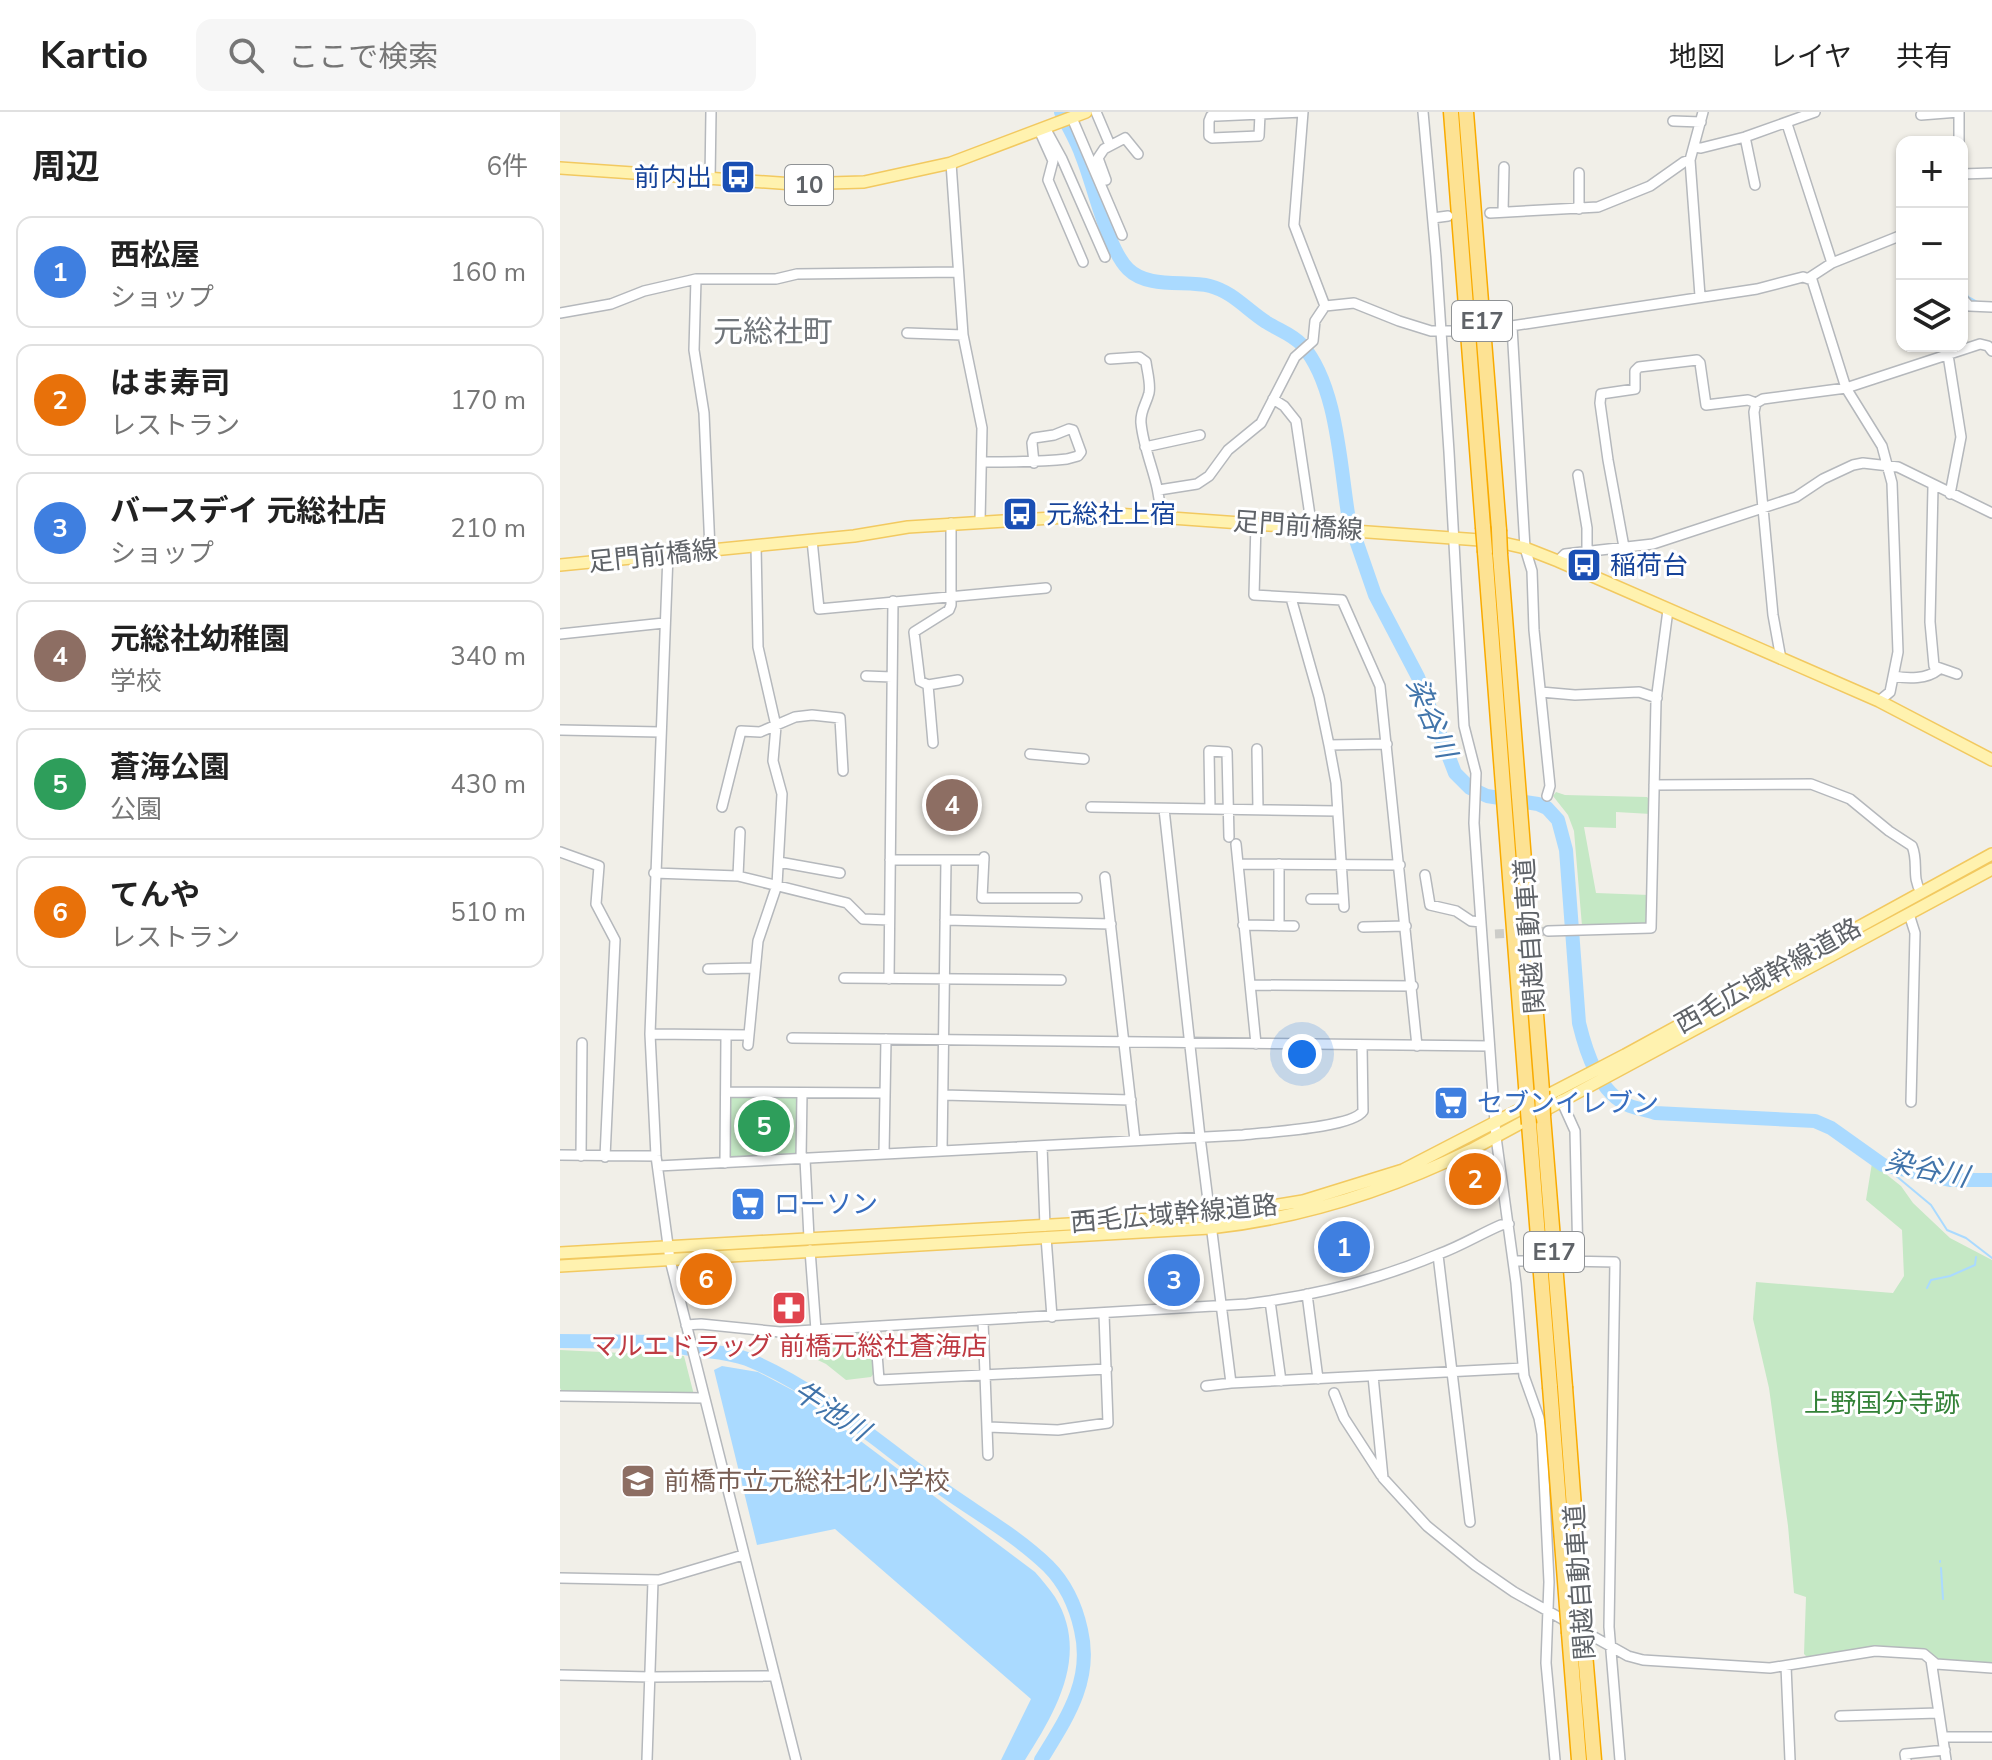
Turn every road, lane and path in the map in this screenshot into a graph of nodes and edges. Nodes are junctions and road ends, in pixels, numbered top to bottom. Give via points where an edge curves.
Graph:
1 (711, 112) edge
2 (1086, 112) edge
3 (1096, 112) edge
4 (1423, 112) edge
5 (1451, 112) edge
6 (1466, 112) edge
7 (1815, 112) edge
8 (1959, 112) edge
9 (1260, 114) edge
10 (1921, 115) dead end
11 (1702, 117) edge
12 (1070, 119) junction
13 (1673, 121) dead end
14 (1787, 124) junction
15 (1044, 128) junction
16 (1959, 136) edge
17 (1745, 137) junction
18 (1110, 145) junction
19 (1694, 147) junction
20 (1138, 154) dead end
21 (1690, 160) junction
22 (951, 163) junction
23 (1504, 167) dead end
24 (560, 168) edge
25 (1579, 173) dead end
26 (1992, 173) edge
27 (1968, 174) edge
28 (710, 180) junction
29 (1106, 180) dead end
30 (1755, 185) dead end
31 (1579, 209) junction
32 (1503, 212) junction
33 (1490, 213) dead end
34 (1448, 216) dead end
35 (1433, 218) junction
36 (1122, 235) dead end
37 (1896, 237) edge
38 (1105, 257) dead end
39 (1083, 262) dead end
40 (1832, 263) junction
41 (957, 272) junction
42 (1809, 278) junction
43 (696, 279) junction
44 (1700, 296) junction
45 (1968, 305) edge
46 (1325, 306) junction
47 (1992, 307) edge
48 (560, 313) edge
49 (1512, 327) junction
50 (1498, 328) dead end
51 (1455, 331) dead end
52 (1440, 332) junction
53 (907, 333) dead end
54 (963, 335) junction
55 (1992, 351) edge
56 (1948, 355) junction
57 (1110, 359) dead end
58 (1846, 388) junction
59 (1273, 399) junction
60 (1756, 403) junction
61 (1200, 435) dead end
62 (1145, 447) junction
63 (983, 462) junction
64 (1034, 463) junction
65 (1888, 466) junction
66 (1578, 475) dead end
67 (1933, 487) junction
68 (1159, 490) junction
69 (1950, 494) junction
70 (1764, 508) junction
71 (1992, 513) edge
72 (1160, 515) junction
73 (980, 521) junction
74 (951, 523) junction
75 (1256, 524) junction
76 (1312, 529) junction
77 (1454, 537) junction
78 (812, 540) junction
79 (756, 546) junction
80 (1624, 547) junction
81 (1525, 548) junction
82 (710, 550) junction
83 (1587, 551) junction
84 (1492, 553) junction
85 (668, 554) junction
86 (1558, 561) junction
87 (560, 565) edge
88 (1046, 588) dead end
89 (950, 595) junction
90 (1291, 598) junction
91 (893, 601) junction
92 (1668, 610) junction
93 (664, 623) junction
94 (560, 634) edge
95 (1781, 659) junction
96 (1938, 670) junction
97 (1957, 674) dead end
98 (866, 676) dead end
99 (1894, 676) junction
100 (892, 677) junction
101 (958, 680) dead end
102 (928, 685) junction
103 (1541, 692) junction
104 (1657, 698) junction
105 (1879, 701) junction
106 (776, 726) junction
107 (560, 730) edge
108 (660, 732) junction
109 (933, 743) dead end
110 (1387, 744) junction
111 (1329, 745) junction
112 (1257, 749) dead end
113 (1030, 754) dead end
114 (1084, 759) dead end
115 (1992, 760) edge
116 (843, 771) dead end
117 (1654, 785) junction
118 (1547, 796) dead end
119 (722, 807) dead end
120 (1091, 807) dead end
121 (1164, 809) junction
122 (1210, 809) junction
123 (1229, 809) junction
124 (1258, 809) junction
125 (1337, 811) junction
126 (740, 832) dead end
127 (560, 852) edge
128 (1992, 854) edge
129 (890, 860) junction
130 (946, 860) junction
131 (779, 862) junction
132 (1238, 864) junction
133 (1279, 864) junction
134 (1340, 865) junction
135 (1400, 865) junction
136 (1991, 871) edge
137 (654, 873) junction
138 (840, 873) dead end
139 (1425, 875) dead end
140 (738, 876) junction
141 (1105, 877) dead end
142 (777, 885) junction
143 (1921, 892) junction
144 (1077, 898) dead end
145 (1311, 899) dead end
146 (1909, 914) junction
147 (889, 920) junction
148 (945, 920) junction
149 (1481, 922) junction
150 (1111, 924) junction
151 (1243, 925) junction
152 (1279, 926) junction
153 (1294, 926) dead end
154 (1406, 926) junction
155 (1363, 927) dead end
156 (1548, 931) tunnel mouth
157 (1495, 934) tunnel mouth
158 (1481, 935) junction
159 (754, 968) junction
160 (708, 969) dead end
161 (844, 978) dead end
162 (889, 979) junction
163 (945, 979) junction
164 (1061, 980) dead end
165 (1250, 985) junction
166 (1413, 986) junction
167 (650, 1034) junction
168 (726, 1036) junction
169 (792, 1038) dead end
170 (886, 1039) junction
171 (944, 1039) junction
172 (1124, 1042) junction
173 (582, 1043) dead end
174 (1189, 1043) junction
175 (1256, 1044) junction
176 (1362, 1045) junction
177 (1417, 1046) junction
178 (1489, 1046) junction
179 (1609, 1069) junction
180 (1587, 1081) junction
181 (726, 1092) junction
182 (802, 1093) junction
183 (884, 1093) junction
184 (943, 1095) junction
185 (1131, 1100) junction
186 (1561, 1100) junction
187 (1911, 1102) dead end
188 (1496, 1123) junction
189 (1200, 1137) junction
190 (1496, 1137) junction
191 (1135, 1140) junction
192 (1042, 1146) junction
193 (942, 1151) junction
194 (884, 1154) junction
195 (560, 1155) edge
196 (581, 1156) junction
197 (605, 1157) junction
198 (803, 1159) junction
199 (657, 1161) junction
200 (725, 1163) junction
201 (1210, 1222) junction
202 (1509, 1224) junction
203 (1045, 1231) junction
204 (809, 1244) junction
205 (668, 1246) junction
206 (560, 1253) edge
207 (1438, 1255) junction
208 (670, 1260) junction
209 (1513, 1261) junction
210 (1531, 1261) dead end
211 (1565, 1261) dead end
212 (1578, 1261) junction
213 (560, 1266) edge
214 (1307, 1294) junction
215 (1270, 1301) junction
216 (1220, 1307) junction
217 (1104, 1314) junction
218 (1052, 1317) junction
219 (983, 1321) junction
220 (686, 1325) junction
221 (875, 1327) junction
222 (816, 1330) junction
223 (1523, 1368) junction
224 (1107, 1369) junction
225 (1451, 1372) junction
226 (987, 1376) junction
227 (1373, 1376) junction
228 (1318, 1379) junction
229 (1281, 1381) junction
230 (1231, 1383) junction
231 (1206, 1386) dead end
232 (1557, 1387) junction
233 (1334, 1393) dead end
234 (560, 1396) edge
235 (704, 1398) junction
236 (989, 1427) junction
237 (988, 1455) dead end
238 (1383, 1478) junction
239 (1470, 1522) dead end
240 (743, 1555) junction
241 (560, 1578) edge
242 (653, 1581) junction
243 (1549, 1613) junction
244 (1610, 1647) junction
245 (1931, 1660) junction
246 (1786, 1666) junction
247 (1992, 1668) edge
248 (560, 1675) edge
249 (775, 1676) junction
250 (651, 1677) junction
251 (1938, 1713) junction
252 (1840, 1716) dead end
253 (1943, 1737) junction
254 (1992, 1737) edge
255 (1946, 1755) edge
256 (647, 1760) edge
257 (796, 1760) edge
258 (1555, 1760) edge
259 (1579, 1760) edge
260 (1594, 1760) edge
261 (1620, 1760) edge
262 (1790, 1760) edge
263 (1906, 1760) edge

1 - 28 street
2 - 12 main road, 10
3 - 18 street
4 - 35 street
5 - 84 highway, 関越自動車道 / E17, bridge via 1483,527
6 - 84 highway, 関越自動車道 / E17, bridge via 1499,530
7 - 14 street
8 - 10 street
8 - 16 street
9 - 9 street via 1211,116 1209,136 1260,135
9 - 46 street via 1303,112 1294,225
11 - 13 street
11 - 19 street
12 - 15 main road, 10
12 - 36 street
14 - 17 street
14 - 40 street
15 - 22 main road, 10
15 - 38 street
15 - 39 street via 1053,161 1048,180
17 - 19 street
17 - 30 street
18 - 20 street via 1125,138
18 - 29 street via 1098,158
19 - 21 street
21 - 31 street via 1626,198
21 - 44 street
22 - 28 main road, 10 via 836,184
22 - 41 street
23 - 32 street
24 - 28 main road, 10
25 - 31 street
26 - 27 street
31 - 32 street
32 - 33 street
34 - 35 street
35 - 52 street
37 - 40 street
40 - 42 street
41 - 43 street
41 - 54 street
42 - 44 street
42 - 58 street via 1815,283
43 - 48 street
43 - 82 street via 694,350 704,413
44 - 49 street
45 - 47 street
46 - 52 street via 1354,303
46 - 59 street via 1315,321 1311,345 1295,357
49 - 50 street
49 - 81 street
51 - 52 street
52 - 77 street
53 - 54 street
54 - 63 street via 981,421
55 - 56 street via 1984,344
56 - 58 street
56 - 69 street via 1961,437
57 - 62 street via 1139,357 1146,362 1149,392 1140,414
58 - 60 street
58 - 65 street via 1882,446
59 - 68 street via 1261,423 1228,450 1209,476 1197,484
59 - 76 street via 1296,421
60 - 70 street
60 - 80 street via 1706,405 1697,360 1639,367 1635,389 1601,394
61 - 62 street
62 - 68 street
63 - 64 street
63 - 73 street
64 - 64 street via 1080,454 1073,430 1034,438
65 - 67 street
65 - 70 street via 1853,465 1796,497
65 - 99 street via 1898,633
66 - 83 street
67 - 69 street
67 - 96 street via 1930,622
68 - 72 street
69 - 71 street
70 - 80 street via 1653,544
70 - 95 street
72 - 73 main road, 足門前橋線
72 - 75 main road, 足門前橋線
73 - 74 main road, 足門前橋線
74 - 78 main road, 足門前橋線
74 - 89 street
75 - 76 main road, 足門前橋線
75 - 90 street via 1254,595
76 - 77 main road, 足門前橋線
77 - 81 main road, 足門前橋線
77 - 149 street via 1464,726 1476,778
78 - 79 main road, 足門前橋線
78 - 91 street via 819,609
79 - 82 main road, 足門前橋線
79 - 106 street via 758,647
80 - 83 street
81 - 86 main road, 足門前橋線
81 - 103 street via 1532,571
82 - 85 main road, 足門前橋線
83 - 86 street via 1565,554
84 - 232 highway, 関越自動車道 / E17, bridge via 1504,809
84 - 232 highway, 関越自動車道 / E17, bridge via 1518,786 1542,1091
85 - 87 main road, 足門前橋線
85 - 93 street
86 - 92 main road, 足門前橋線
88 - 89 street
89 - 91 street
89 - 102 street via 949,610 914,632 920,681
90 - 110 street via 1342,600 1380,686
90 - 111 street
91 - 100 street
92 - 95 main road, 足門前橋線
92 - 104 street
93 - 94 street
93 - 108 street
95 - 105 main road, 足門前橋線
96 - 97 street
96 - 99 street via 1918,677
98 - 100 street
99 - 105 street via 1890,692
100 - 129 street
101 - 102 street
102 - 109 street
103 - 104 street via 1639,692
103 - 118 street
104 - 117 street
105 - 115 main road, 足門前橋線
106 - 116 street via 803,716 840,718
106 - 119 street via 741,731
106 - 131 street via 773,761 782,794
107 - 108 street
108 - 137 street
110 - 111 street
110 - 135 street
111 - 125 street
112 - 124 street
113 - 114 street
117 - 143 street via 1803,783 1840,793 1912,846 1914,883
117 - 156 street via 1651,928
120 - 121 street
121 - 122 street
121 - 174 street
122 - 123 street
122 - 123 street via 1209,751 1227,752
123 - 124 street
123 - 132 street
124 - 125 street
125 - 134 street
126 - 140 street
127 - 197 street via 599,866 596,904 615,940
128 - 143 main road, 西毛広域幹線道路
129 - 130 street
129 - 147 street
130 - 144 street via 984,859 982,898
130 - 148 street
131 - 138 street
131 - 142 street
132 - 133 street
132 - 151 street
133 - 134 street
133 - 152 street
134 - 135 street
134 - 145 street via 1343,903
135 - 154 street
136 - 146 main road, 西毛広域幹線道路
137 - 140 street
137 - 167 street
139 - 149 street via 1430,905
140 - 142 street
141 - 150 street
142 - 147 street via 847,903 863,919
142 - 159 street
143 - 179 main road, 西毛広域幹線道路
146 - 179 main road, 西毛広域幹線道路
146 - 187 street via 1915,933
147 - 162 street
148 - 150 street
148 - 163 street
149 - 158 street
150 - 172 street
151 - 152 street
151 - 165 street
152 - 153 street
154 - 155 street
154 - 166 street
157 - 158 street
158 - 178 street
159 - 160 street
159 - 168 street via 748,1040
161 - 162 street
162 - 163 street
163 - 164 street
163 - 171 street
165 - 166 street
165 - 175 street
166 - 177 street
167 - 168 street
167 - 199 street
168 - 181 street
169 - 170 street
170 - 171 street
170 - 183 street
171 - 172 street
171 - 184 street
172 - 174 street
172 - 185 street
173 - 196 street
174 - 175 street
174 - 189 street
175 - 176 street
176 - 177 street
176 - 189 street via 1359,1117 1272,1132
177 - 178 street
178 - 188 street
179 - 180 main road, 西毛広域幹線道路
180 - 186 main road, 西毛広域幹線道路
180 - 188 main road, 西毛広域幹線道路
181 - 182 street
181 - 200 street
182 - 183 street
182 - 198 street
183 - 194 street
184 - 185 street
184 - 193 street
185 - 191 street
186 - 190 main road, 西毛広域幹線道路
186 - 212 street via 1575,1131
188 - 190 street
188 - 201 main road, 西毛広域幹線道路 via 1369,1182
189 - 191 street
189 - 201 street
190 - 201 main road, 西毛広域幹線道路 via 1407,1180 1332,1206 1279,1219
190 - 202 street
191 - 192 street
192 - 193 street
192 - 203 street
193 - 194 street
194 - 198 street
195 - 196 street
196 - 197 street
197 - 199 street
198 - 200 street
198 - 204 street
199 - 200 street
199 - 205 street
201 - 203 main road, 西毛広域幹線道路
201 - 216 street
202 - 207 street
202 - 209 street
203 - 204 main road, 西毛広域幹線道路
203 - 218 street
204 - 205 main road, 西毛広域幹線道路
204 - 208 main road, 西毛広域幹線道路
204 - 222 street
205 - 206 main road, 西毛広域幹線道路
205 - 208 street
207 - 214 street
207 - 225 street
208 - 213 main road, 西毛広域幹線道路
208 - 220 street
209 - 210 street
209 - 223 street
211 - 212 street
212 - 244 street via 1615,1262
214 - 215 street
214 - 228 street
215 - 216 street
215 - 229 street
216 - 217 street
216 - 230 street
217 - 218 street
217 - 224 street
218 - 219 street
219 - 221 street
219 - 226 street
220 - 222 street
220 - 235 street
221 - 222 street
221 - 226 street via 879,1380
223 - 225 street
223 - 243 street via 1542,1434
224 - 226 street
224 - 236 street via 1110,1419 1105,1425 1058,1430
225 - 227 street
225 - 239 street
226 - 236 street
227 - 228 street
227 - 238 street
228 - 229 street
229 - 230 street
230 - 231 street
232 - 259 highway, 関越自動車道 / E17, bridge
232 - 260 highway, 関越自動車道 / E17, bridge
233 - 238 street
234 - 235 street
235 - 240 street
236 - 237 street
238 - 243 street via 1434,1533
240 - 242 street
240 - 249 street
241 - 242 street
242 - 250 street
243 - 244 street
243 - 258 street via 1546,1663
244 - 246 street via 1643,1660
244 - 261 street
245 - 246 street via 1924,1654 1868,1651
245 - 247 street
245 - 251 street
246 - 262 street
248 - 250 street
249 - 250 street
249 - 257 street
250 - 256 street
251 - 252 street
251 - 253 street
253 - 254 street
253 - 255 street
255 - 263 street via 1905,1754

